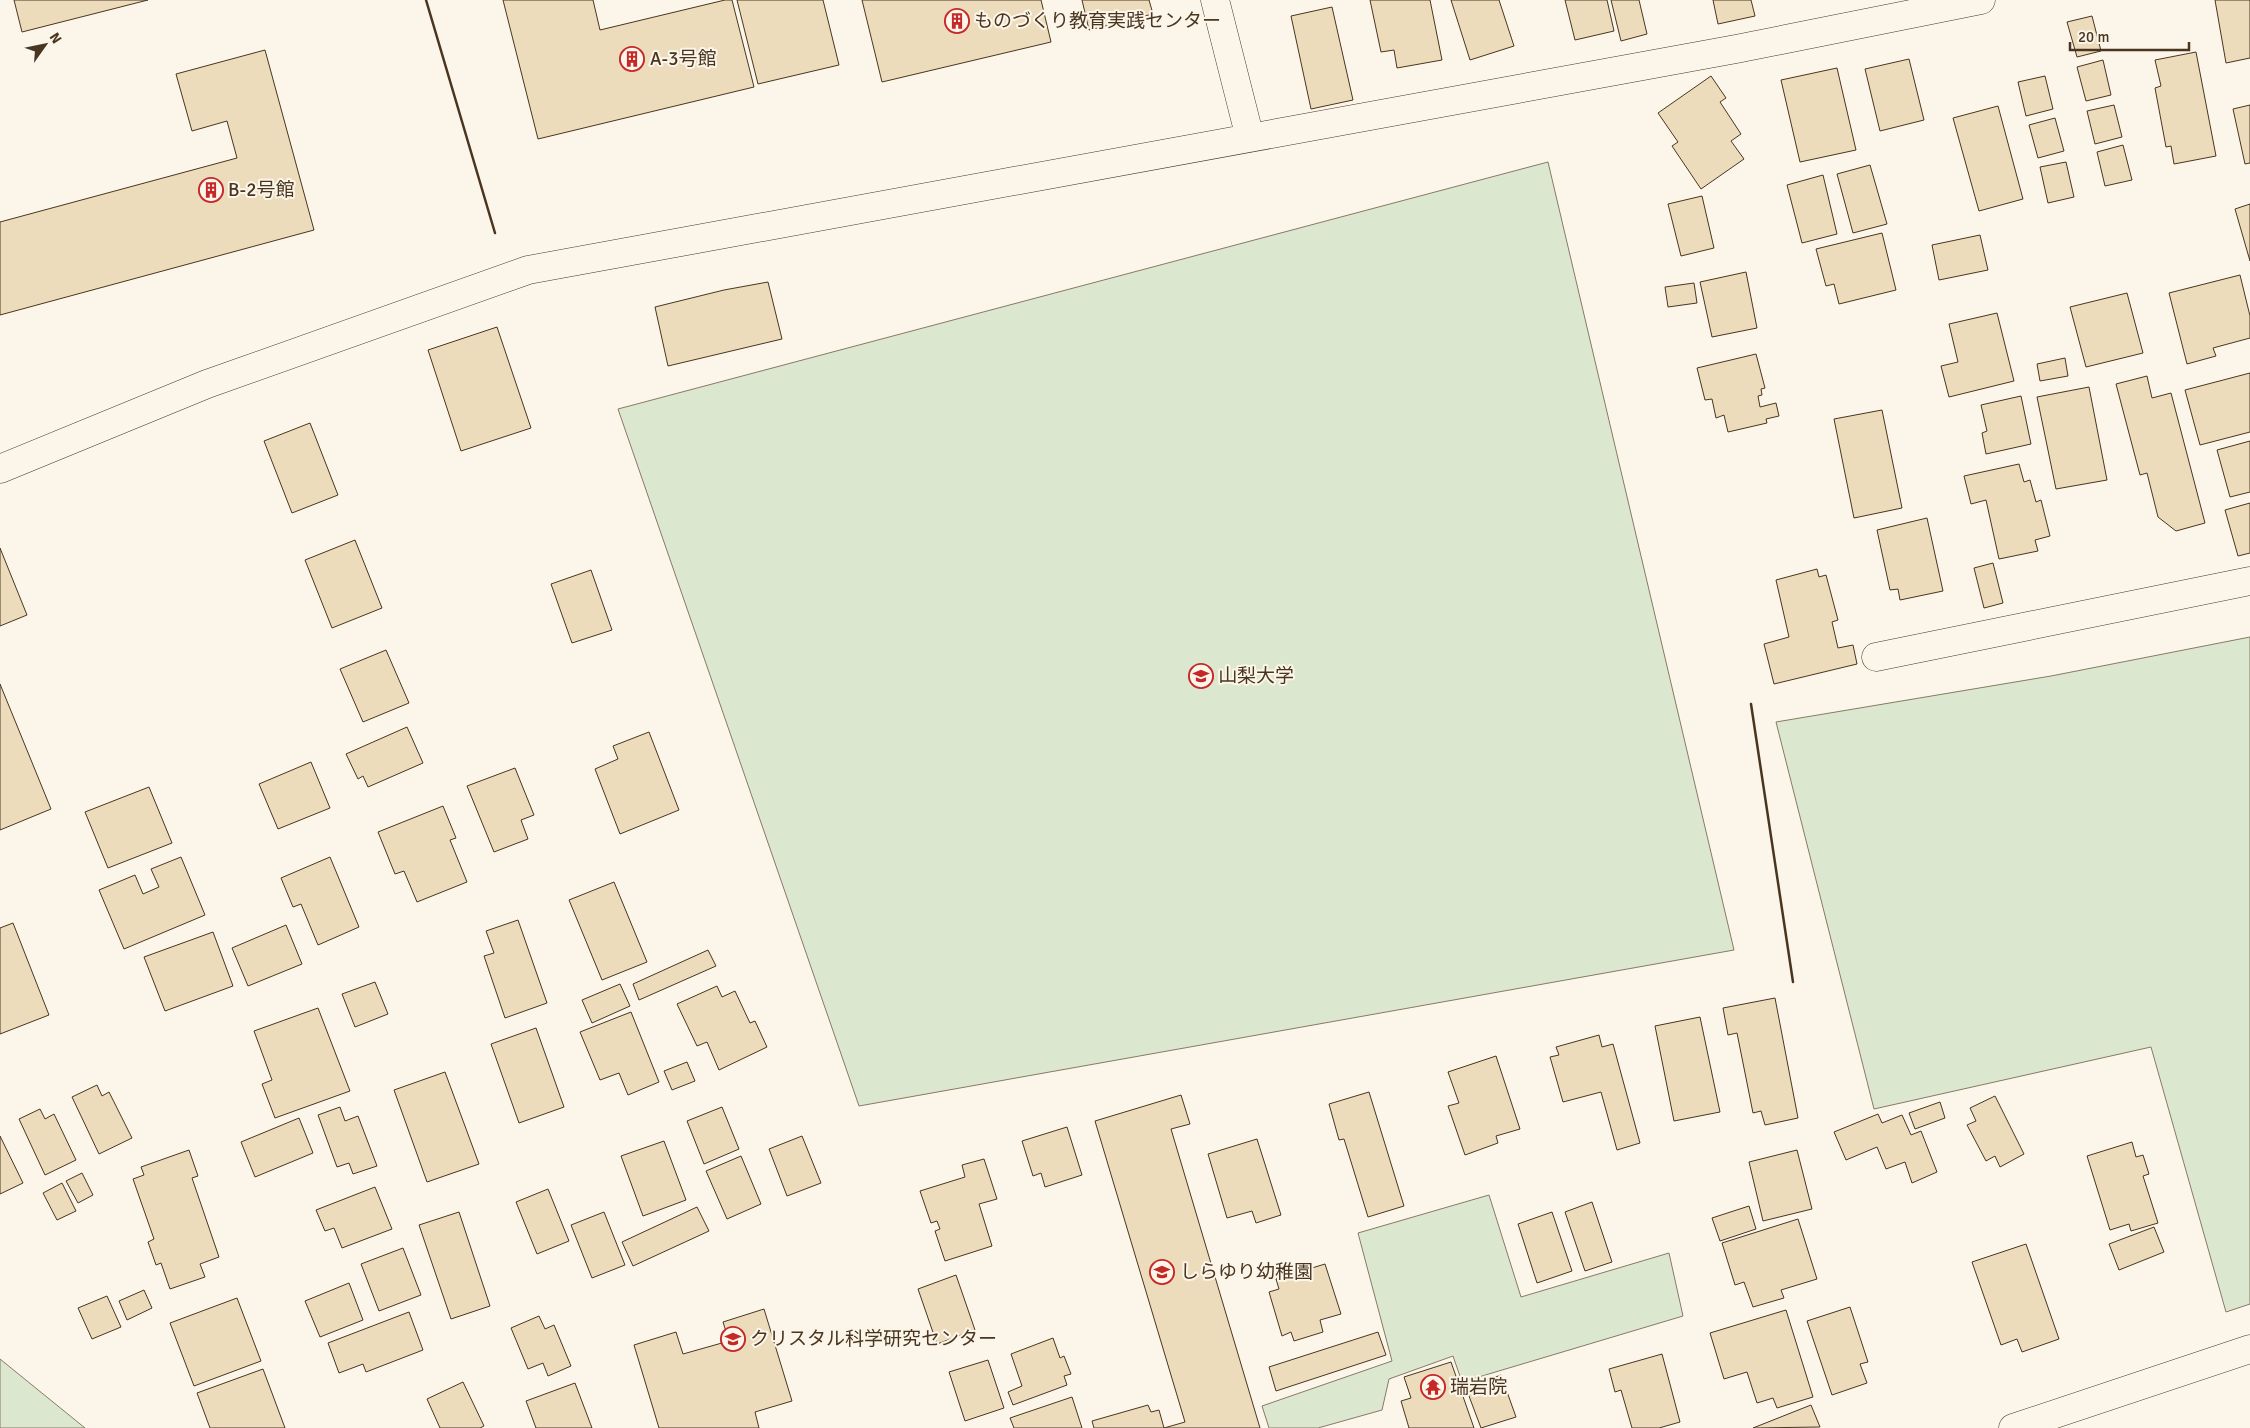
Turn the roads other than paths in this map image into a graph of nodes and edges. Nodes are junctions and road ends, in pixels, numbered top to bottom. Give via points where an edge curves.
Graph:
1 (1215, 0) edge
2 (1981, 0) edge
3 (1250, 138) junction
4 (0, 469) edge
5 (2250, 581) edge
6 (1876, 657) dead end
7 (2250, 1349) edge
8 (2013, 1428) edge

1 - 3 street
2 - 3 street via 1726,51
3 - 4 street via 528,270 207,384
5 - 6 street
7 - 8 street

